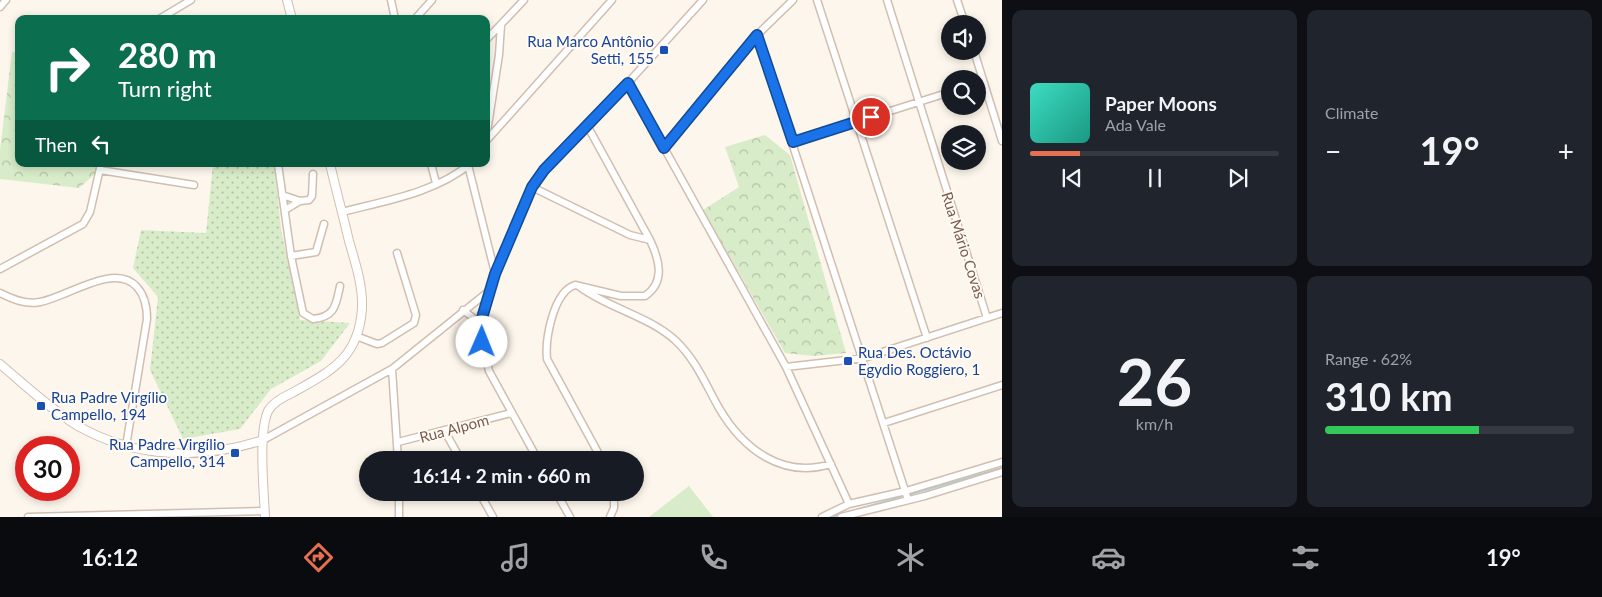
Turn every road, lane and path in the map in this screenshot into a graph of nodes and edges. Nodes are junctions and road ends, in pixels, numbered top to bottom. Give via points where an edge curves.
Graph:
1 (6, 0) edge
2 (191, 0) edge
3 (287, 0) edge
4 (391, 0) edge
5 (432, 0) edge
6 (524, 0) edge
7 (612, 0) edge
8 (703, 0) edge
9 (793, 0) edge
10 (817, 0) edge
11 (887, 0) edge
12 (957, 0) edge
13 (0, 7) edge
14 (166, 15) edge
15 (291, 15) edge
16 (394, 15) edge
17 (419, 15) edge
18 (962, 15) edge
19 (501, 25) junction
20 (757, 35) junction
21 (490, 36) edge
22 (628, 83) junction
23 (941, 95) edge
24 (986, 98) edge
25 (919, 102) junction
26 (490, 109) edge
27 (855, 122) junction
28 (588, 127) junction
29 (490, 136) edge
30 (1002, 141) edge
31 (793, 142) junction
32 (664, 148) junction
33 (101, 167) edge
34 (278, 167) edge
35 (331, 167) edge
36 (432, 167) edge
37 (464, 167) edge
38 (470, 167) edge
39 (313, 174) dead end
40 (436, 183) junction
41 (194, 185) dead end
42 (532, 187) junction
43 (282, 195) junction
44 (300, 201) junction
45 (285, 210) junction
46 (342, 212) junction
47 (324, 224) dead end
48 (650, 240) junction
49 (397, 253) dead end
50 (291, 256) junction
51 (0, 269) edge
52 (495, 274) junction
53 (340, 286) dead end
54 (579, 286) junction
55 (489, 291) junction
56 (0, 293) edge
57 (463, 310) junction
58 (1002, 313) edge
59 (987, 318) junction
60 (479, 328) junction
61 (356, 336) junction
62 (927, 338) junction
63 (864, 358) junction
64 (0, 364) edge
65 (786, 368) junction
66 (392, 369) junction
67 (1002, 385) edge
68 (511, 413) junction
69 (884, 423) junction
70 (444, 430) junction
71 (264, 440) junction
72 (398, 442) junction
73 (126, 446) junction
74 (398, 451) edge
75 (456, 451) edge
76 (533, 451) edge
77 (597, 451) edge
78 (1002, 462) edge
79 (831, 464) junction
80 (1002, 472) edge
81 (907, 495) junction
82 (399, 501) edge
83 (484, 501) edge
84 (561, 501) edge
85 (614, 501) edge
86 (849, 504) junction
87 (265, 514) edge
88 (28, 517) edge
89 (399, 517) edge
90 (493, 517) edge
91 (570, 517) edge
92 (610, 517) edge
93 (822, 517) edge
94 (841, 517) edge

1 - 13 street
2 - 14 street
3 - 15 street
4 - 16 street
5 - 17 street
6 - 19 street
7 - 29 street
8 - 22 street
9 - 20 street
10 - 27 street
11 - 25 street, Rua Mário Covas
12 - 18 street
19 - 21 street
19 - 26 street
20 - 31 street
20 - 32 street
22 - 28 street
22 - 32 street
23 - 25 street
24 - 30 street
25 - 27 street
25 - 59 street, Rua Mário Covas
27 - 31 street
27 - 62 street
28 - 42 street via 544,170
28 - 48 street
31 - 63 street via 811,205
32 - 65 street
33 - 41 street
33 - 51 street via 90,212 82,224
34 - 43 street
35 - 46 street
36 - 40 street
37 - 40 street
38 - 52 street
39 - 44 street via 312,196
40 - 46 street via 411,194
42 - 48 street via 630,236
42 - 52 street
43 - 44 street
43 - 45 street
44 - 45 street
45 - 50 street
46 - 61 street via 362,296
47 - 50 street via 316,252
48 - 54 street via 658,258 659,272 654,287 645,296 622,296
49 - 61 street via 415,320 410,327 382,343
50 - 53 street via 300,305 306,316 321,318 330,314 336,307
52 - 55 street
54 - 77 street via 571,286 564,291 556,306 546,347 547,359
54 - 79 street via 676,341 689,355 720,410 739,435 760,454 798,468
55 - 57 street
55 - 60 street
56 - 73 street via 12,299 38,303 114,276 136,286 145,304 147,319
57 - 60 street
57 - 66 street
58 - 59 street
59 - 62 street
60 - 68 street via 489,371
61 - 71 street via 348,355 332,371 272,405 266,420
62 - 63 street
63 - 65 street
63 - 69 street
64 - 73 street via 79,426
65 - 79 street
66 - 71 street
66 - 72 street
67 - 69 street
68 - 70 street, Rua Alpom
68 - 76 street
69 - 81 street
70 - 72 street, Rua Alpom
70 - 75 street
71 - 73 street via 201,453 149,451
71 - 87 street
72 - 74 street
78 - 81 street
79 - 86 street
80 - 81 street
81 - 86 street
81 - 94 street
82 - 89 street
83 - 90 street
84 - 91 street
85 - 92 street
86 - 93 street
87 - 88 street

